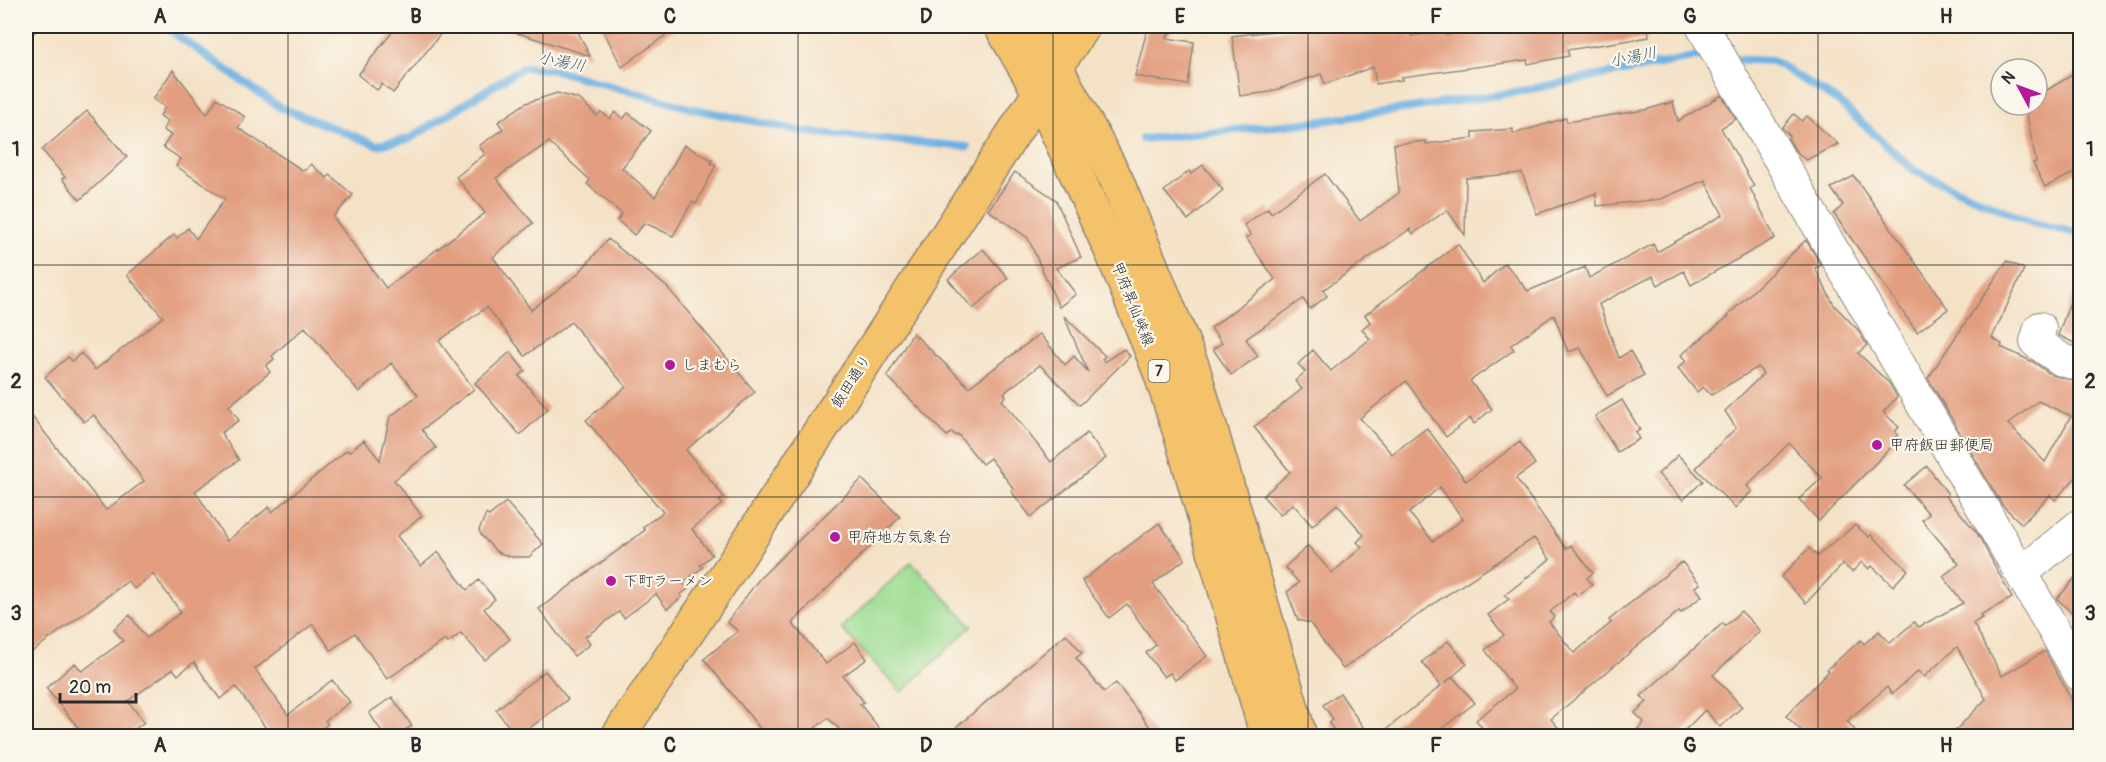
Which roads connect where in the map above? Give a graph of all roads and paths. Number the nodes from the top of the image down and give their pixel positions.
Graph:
1 (1000, 26) edge
2 (1034, 26) edge
3 (1083, 26) edge
4 (1707, 34) edge
5 (1048, 79) junction
6 (2040, 328) dead end
7 (2080, 365) edge
8 (2080, 525) edge
9 (2022, 573) junction
10 (2080, 675) edge
11 (618, 736) edge
12 (1267, 736) edge
13 (1300, 736) edge

1 - 5 main road, 甲府昇仙峡線 / 7
2 - 5 main road, 甲府昇仙峡線 / 7
3 - 5 main road, 飯田通り
4 - 9 street
5 - 11 main road, 飯田通り
5 - 12 main road, 甲府昇仙峡線 / 7
5 - 13 main road, 甲府昇仙峡線 / 7
6 - 7 street
8 - 9 street
9 - 10 street

